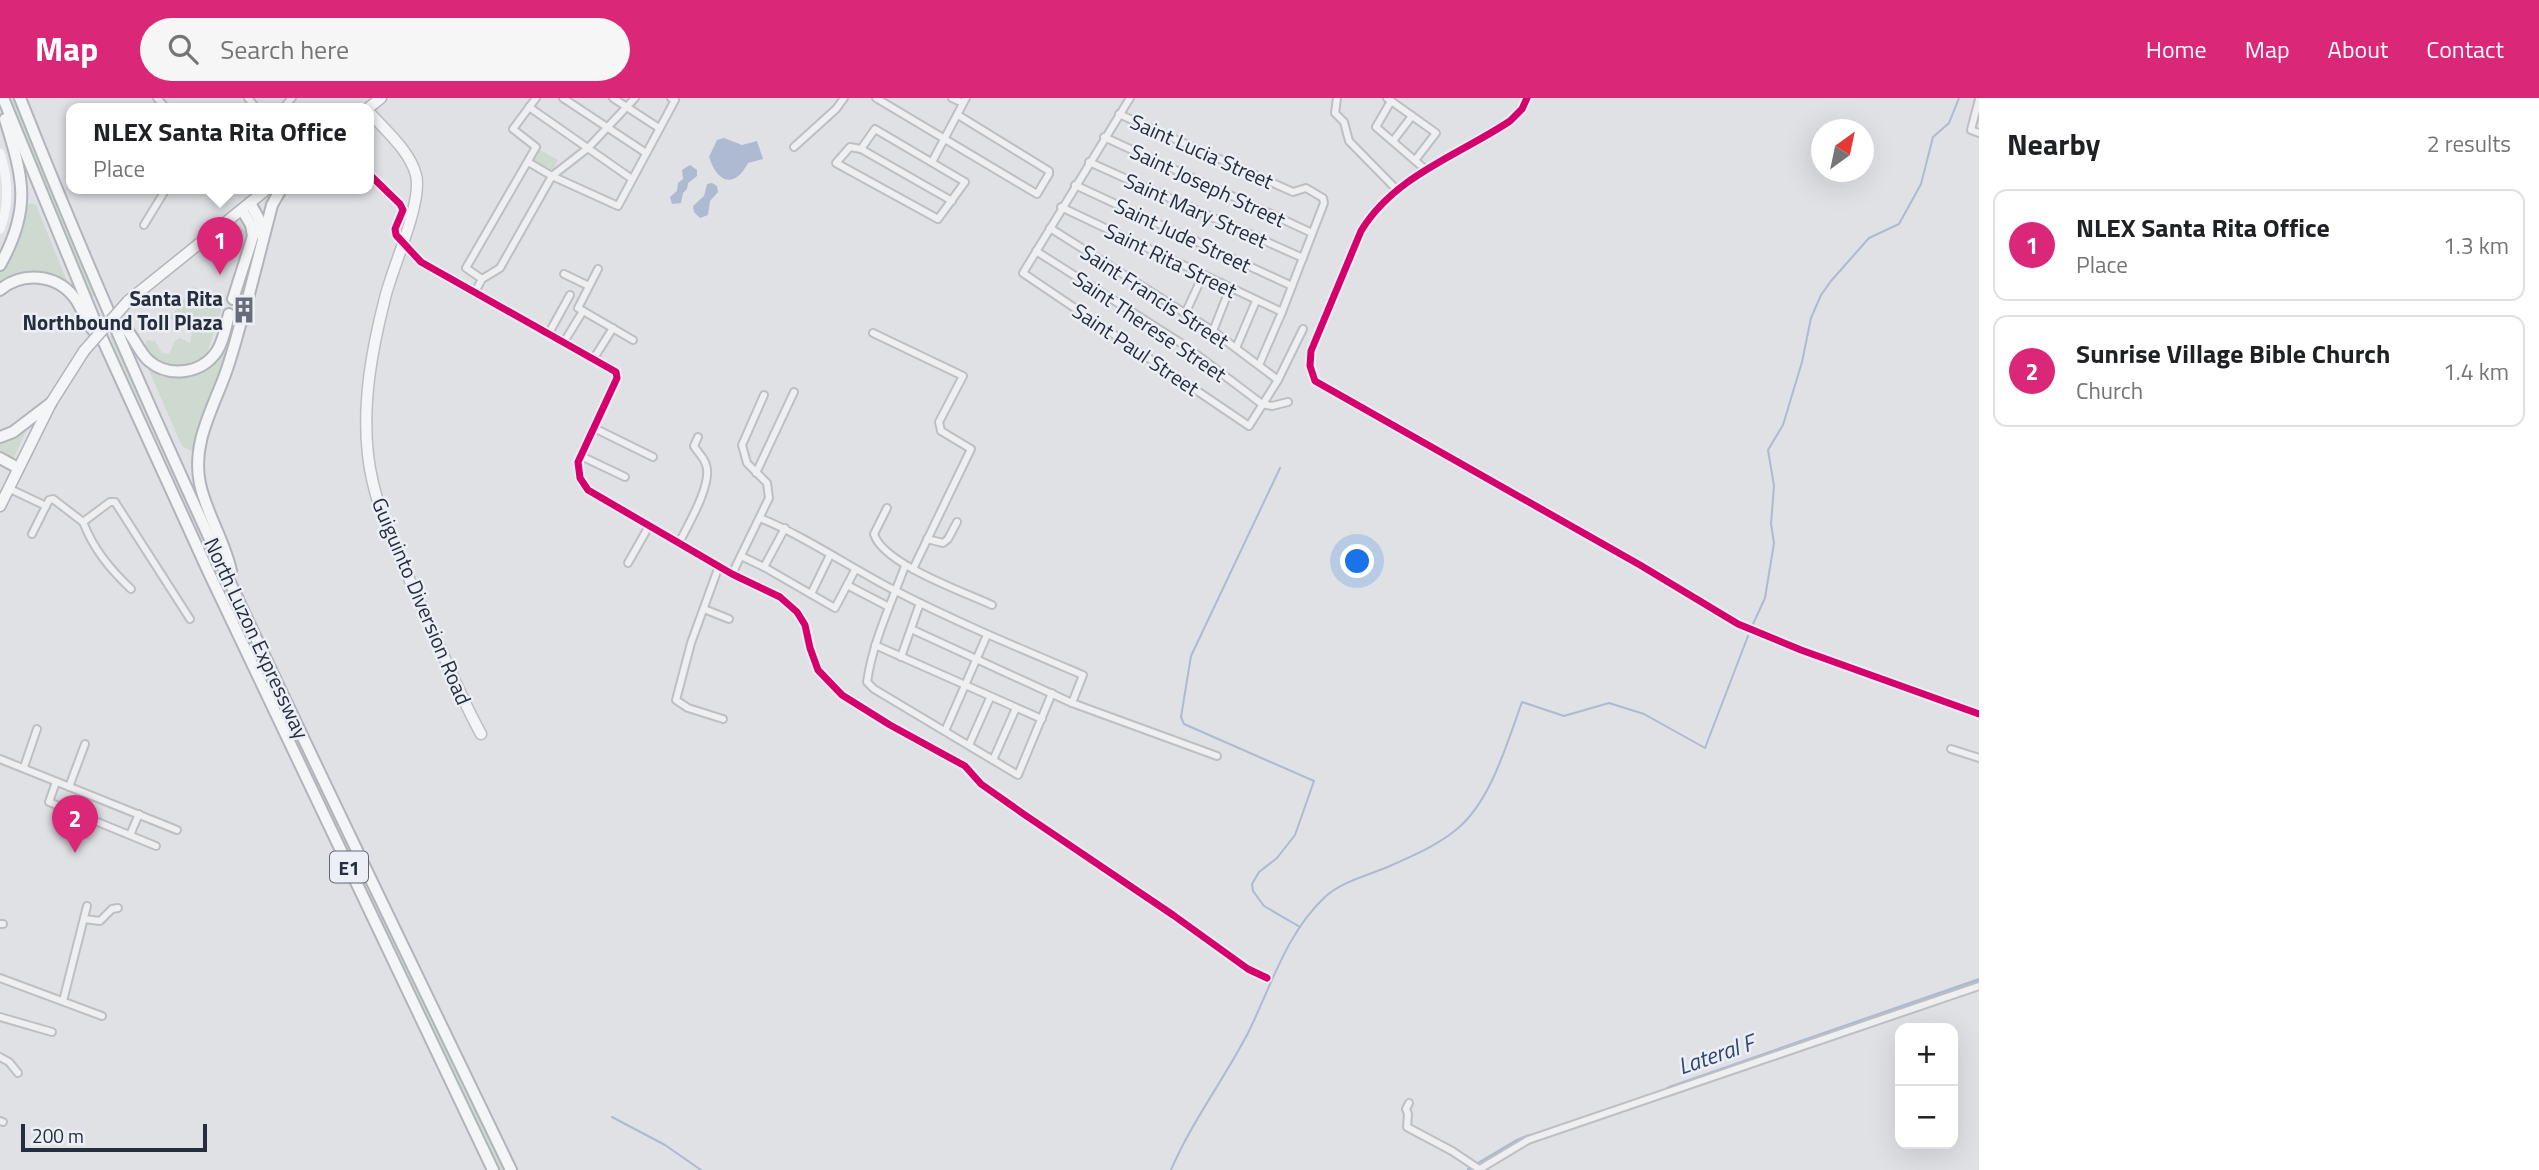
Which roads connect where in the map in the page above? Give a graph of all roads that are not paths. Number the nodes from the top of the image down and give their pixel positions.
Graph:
1 (20, 98) edge
2 (536, 98) edge
3 (563, 98) edge
4 (614, 98) edge
5 (635, 98) edge
6 (671, 98) edge
7 (844, 98) edge
8 (876, 98) edge
9 (952, 98) edge
10 (1130, 98) edge
11 (1337, 98) edge
12 (1527, 98) edge
13 (1389, 99) edge
14 (4, 100) edge
15 (1979, 100) edge
16 (965, 101) edge
17 (528, 107) junction
18 (627, 107) junction
19 (1119, 114) junction
20 (958, 116) junction
21 (1412, 116) junction
22 (374, 117) edge
23 (608, 128) junction
24 (659, 128) junction
25 (1979, 133) edge
26 (1104, 137) junction
27 (944, 140) junction
28 (1394, 141) junction
29 (794, 146) dead end
30 (588, 148) junction
31 (861, 149) junction
32 (0, 153) edge
33 (646, 153) junction
34 (1416, 159) junction
35 (528, 162) junction
36 (932, 162) junction
37 (1089, 162) junction
38 (1426, 170) junction
39 (552, 176) junction
40 (374, 179) edge
41 (632, 179) junction
42 (1075, 185) junction
43 (1397, 190) junction
44 (161, 194) edge
45 (261, 194) edge
46 (278, 194) edge
47 (952, 201) junction
48 (246, 206) junction
49 (1061, 207) junction
50 (144, 225) dead end
51 (1050, 228) junction
52 (0, 229) edge
53 (1312, 233) junction
54 (263, 239) junction
55 (402, 243) junction
56 (1036, 251) junction
57 (1303, 258) junction
58 (0, 265) edge
59 (598, 269) dead end
60 (564, 274) dead end
61 (1203, 275) junction
62 (482, 279) junction
63 (589, 286) junction
64 (1292, 286) junction
65 (1230, 288) junction
66 (0, 290) edge
67 (475, 292) junction
68 (570, 295) dead end
69 (233, 299) dead end
70 (1256, 301) junction
71 (247, 302) dead end
72 (583, 311) junction
73 (1282, 312) junction
74 (229, 314) dead end
75 (1185, 314) junction
76 (242, 318) dead end
77 (112, 320) junction
78 (613, 328) junction
79 (1303, 329) dead end
80 (1213, 331) junction
81 (549, 333) junction
82 (873, 333) dead end
83 (101, 336) junction
84 (633, 340) dead end
85 (564, 342) junction
86 (1236, 348) junction
87 (594, 358) junction
88 (1259, 365) junction
89 (1278, 380) junction
90 (794, 392) dead end
91 (764, 396) dead end
92 (1288, 402) dead end
93 (51, 403) junction
94 (1262, 404) junction
95 (594, 428) junction
96 (0, 437) edge
97 (698, 437) dead end
98 (581, 456) junction
99 (653, 457) dead end
100 (0, 458) edge
101 (0, 465) edge
102 (16, 471) junction
103 (756, 473) junction
104 (625, 477) dead end
105 (3, 496) edge
106 (46, 506) junction
107 (887, 508) dead end
108 (760, 518) junction
109 (83, 522) junction
110 (957, 522) dead end
111 (649, 526) junction
112 (785, 528) junction
113 (32, 534) dead end
114 (927, 539) junction
115 (679, 543) junction
116 (830, 555) junction
117 (741, 556) junction
118 (628, 563) dead end
119 (719, 566) junction
120 (905, 566) junction
121 (764, 567) junction
122 (913, 569) junction
123 (855, 570) junction
124 (732, 574) junction
125 (231, 585) junction
126 (847, 585) junction
127 (131, 589) dead end
128 (895, 591) junction
129 (811, 594) junction
130 (920, 603) junction
131 (992, 605) dead end
132 (889, 607) junction
133 (704, 609) junction
134 (190, 619) dead end
135 (729, 619) dead end
136 (911, 629) junction
137 (988, 635) junction
138 (875, 645) junction
139 (901, 657) junction
140 (977, 659) junction
141 (965, 686) junction
142 (1052, 693) junction
143 (990, 698) junction
144 (1072, 703) junction
145 (1016, 708) junction
146 (1979, 714) edge
147 (723, 719) dead end
148 (1042, 719) junction
149 (37, 729) dead end
150 (945, 731) junction
151 (481, 734) dead end
152 (85, 744) dead end
153 (969, 745) junction
154 (1951, 749) dead end
155 (1217, 756) dead end
156 (1979, 758) edge
157 (0, 759) edge
158 (993, 760) junction
159 (24, 767) junction
160 (56, 782) junction
161 (69, 787) junction
162 (139, 814) junction
163 (177, 830) dead end
164 (130, 835) junction
165 (156, 846) dead end
166 (87, 906) dead end
167 (118, 908) dead end
168 (84, 919) junction
169 (0, 978) edge
170 (1266, 978) dead end
171 (1979, 986) edge
172 (63, 1001) junction
173 (102, 1016) dead end
174 (0, 1017) edge
175 (52, 1032) dead end
176 (0, 1057) edge
177 (18, 1073) dead end
178 (1409, 1102) dead end
179 (1477, 1168) edge
180 (494, 1170) edge
181 (511, 1170) edge

1 - 77 highway, North Luzon Expressway / E1
2 - 17 street
3 - 23 street
4 - 18 street
5 - 18 street
6 - 24 street
7 - 29 street
8 - 27 street
9 - 16 street
10 - 19 street
11 - 43 street
12 - 38 street
13 - 21 street
13 - 28 street
14 - 58 highway
14 - 83 highway, North Luzon Expressway / E1
15 - 25 street
16 - 20 street
17 - 30 street
17 - 35 street
18 - 23 street
18 - 24 street
19 - 26 street
19 - 53 street, Saint Lucia Street
20 - 27 street
20 - 27 street
21 - 28 street
21 - 34 street
22 - 55 main road, Guiguinto Diversion Road
23 - 30 street
23 - 33 street
24 - 33 street
26 - 37 street
26 - 53 street, Saint Joseph Street
27 - 36 street
28 - 34 street
30 - 39 street
30 - 41 street
31 - 36 street
31 - 47 street
31 - 47 street
32 - 52 main road
33 - 41 street
34 - 38 street
35 - 39 street
35 - 62 street
36 - 47 street
37 - 42 street
37 - 57 street, Saint Mary Street
38 - 43 street
39 - 41 street
39 - 62 street
40 - 55 street
42 - 49 street
42 - 64 street, Saint Jude Street
43 - 146 street
44 - 50 street
45 - 48 main road
46 - 54 highway
48 - 54 highway
48 - 69 highway
48 - 93 main road, bridge
49 - 51 street
49 - 61 street, Saint Rita Street
51 - 56 street
51 - 75 street, Saint Francis Street
53 - 57 street
54 - 71 highway
55 - 67 street
55 - 151 main road, Guiguinto Diversion Road
56 - 94 street, Saint Therese Street
56 - 94 street, Saint Paul Street
57 - 64 street
59 - 63 street
60 - 63 street
61 - 65 street, Saint Rita Street
61 - 75 street
62 - 67 street
63 - 72 street
64 - 73 street
65 - 70 street, Saint Rita Street
65 - 80 street
66 - 83 highway
67 - 81 street
68 - 81 street
70 - 73 street, Saint Rita Street
70 - 86 street
72 - 78 street
72 - 85 street
73 - 88 street
74 - 77 highway
75 - 80 street, Saint Francis Street
76 - 125 highway
77 - 125 highway, North Luzon Expressway / E1
78 - 84 street
78 - 87 street
79 - 89 street
80 - 86 street, Saint Francis Street
81 - 85 street
82 - 114 street
83 - 180 highway, North Luzon Expressway / E1
85 - 87 street
86 - 88 street, Saint Francis Street
87 - 95 street
88 - 89 street, Saint Francis Street
89 - 94 street
90 - 103 street
91 - 103 street
92 - 94 street
93 - 96 highway
93 - 102 main road
95 - 98 street
95 - 99 street
97 - 115 street
98 - 104 street
98 - 111 street
100 - 102 highway
101 - 102 highway
102 - 105 main road
103 - 108 street
105 - 106 street
106 - 109 street
106 - 113 street
107 - 120 street
108 - 112 street
108 - 117 street
109 - 127 street
109 - 134 street
110 - 114 street
111 - 115 street
111 - 118 street
112 - 116 street
112 - 121 street
114 - 122 street
115 - 119 street
116 - 123 street
116 - 129 street
117 - 121 street
117 - 124 street
119 - 124 street
119 - 133 street
120 - 122 street
120 - 128 street
121 - 129 street
122 - 131 street
123 - 126 street
123 - 128 street
124 - 170 street
125 - 181 highway, North Luzon Expressway / E1
126 - 129 street
126 - 132 street
128 - 130 street
128 - 132 street
130 - 136 street
130 - 137 street
132 - 138 street
133 - 135 street
133 - 147 street
136 - 139 street
136 - 140 street
137 - 140 street
137 - 144 street
138 - 139 street
138 - 150 street
139 - 141 street
140 - 141 street
140 - 142 street
141 - 143 street
141 - 150 street
142 - 144 street
142 - 148 street
143 - 145 street
143 - 153 street
144 - 155 street
145 - 148 street
145 - 158 street
148 - 158 street
149 - 159 street
150 - 153 street
152 - 161 street
153 - 158 street
154 - 156 street
157 - 159 street
159 - 160 street
160 - 161 street
160 - 164 street
161 - 162 street
162 - 163 street
162 - 164 street
164 - 165 street
166 - 168 street
167 - 168 street
168 - 172 street
169 - 172 street
171 - 179 street
172 - 173 street
174 - 175 street
176 - 177 street
178 - 179 street

